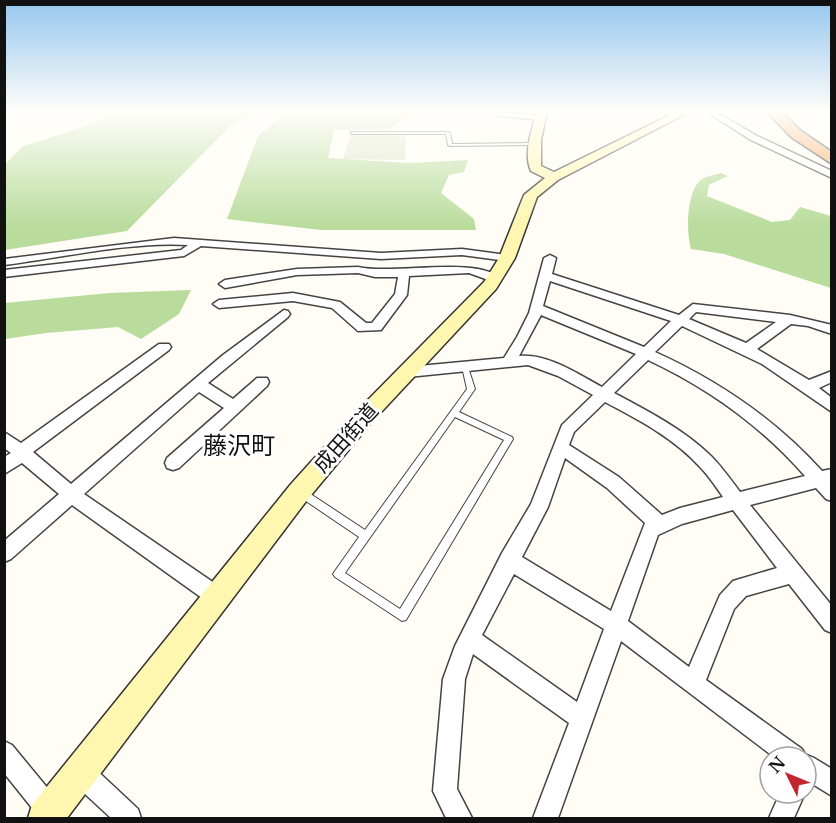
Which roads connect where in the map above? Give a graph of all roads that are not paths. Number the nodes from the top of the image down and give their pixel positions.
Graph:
1 (536, 150) edge
2 (607, 150) edge
3 (780, 150) edge
4 (831, 175) edge
5 (554, 177) junction
6 (199, 243) junction
7 (507, 258) junction
8 (550, 258) dead end
9 (4, 262) edge
10 (405, 273) junction
11 (4, 274) edge
12 (546, 276) junction
13 (494, 278) junction
14 (225, 284) dead end
15 (219, 304) dead end
16 (538, 309) junction
17 (284, 314) dead end
18 (681, 319) junction
19 (790, 320) junction
20 (831, 330) edge
21 (164, 347) dead end
22 (746, 350) junction
23 (647, 352) junction
24 (507, 363) junction
25 (465, 367) junction
26 (408, 372) junction
27 (831, 376) edge
28 (262, 382) dead end
29 (198, 384) junction
30 (808, 387) junction
31 (603, 394) junction
32 (831, 406) edge
33 (234, 407) junction
34 (454, 414) junction
35 (4, 438) edge
36 (561, 448) junction
37 (22, 453) junction
38 (172, 463) dead end
39 (4, 467) edge
40 (827, 483) edge
41 (299, 492) junction
42 (72, 495) junction
43 (736, 501) junction
44 (659, 525) junction
45 (366, 536) junction
46 (4, 554) edge
47 (509, 560) junction
48 (793, 573) junction
49 (216, 596) junction
50 (831, 623) edge
51 (616, 625) junction
52 (469, 638) junction
53 (693, 684) junction
54 (582, 718) junction
55 (777, 745) edge
56 (4, 753) edge
57 (81, 773) junction
58 (818, 775) edge
59 (831, 784) edge
60 (787, 805) edge
61 (48, 815) edge
62 (129, 819) edge
63 (459, 819) edge
64 (546, 819) edge
65 (781, 819) edge

1 - 5 street
2 - 5 street, 成田街道
3 - 4 street
5 - 7 street, 成田街道
6 - 7 street
6 - 9 street
6 - 11 street
7 - 13 street, 成田街道
8 - 12 street
10 - 13 street
10 - 14 street
10 - 15 street
12 - 16 street
12 - 18 street
13 - 26 street, 成田街道
16 - 23 street
16 - 24 street
17 - 29 street
18 - 19 street
18 - 22 street
18 - 23 street
19 - 20 street
19 - 22 street
21 - 37 street
22 - 30 street
23 - 31 street
23 - 40 street
24 - 25 street
24 - 31 street
25 - 26 street
25 - 34 lane
26 - 41 street, 成田街道
27 - 30 street
28 - 33 street
29 - 33 street
29 - 42 street
30 - 32 street
31 - 36 street
31 - 43 street
33 - 38 street
34 - 45 lane
34 - 45 lane
35 - 37 street
36 - 44 street
36 - 47 street
37 - 39 street
37 - 42 street
40 - 43 street
41 - 45 lane
41 - 49 street, 成田街道
42 - 46 street
42 - 49 street
43 - 44 street
43 - 48 street
44 - 51 street
47 - 51 street
47 - 52 street
48 - 50 street
48 - 53 street
49 - 57 street, 成田街道
51 - 53 street
51 - 54 street
52 - 54 street
52 - 63 street
53 - 55 street
54 - 64 street
56 - 61 street
57 - 61 street, 成田街道
57 - 62 street
58 - 59 street
60 - 65 street

